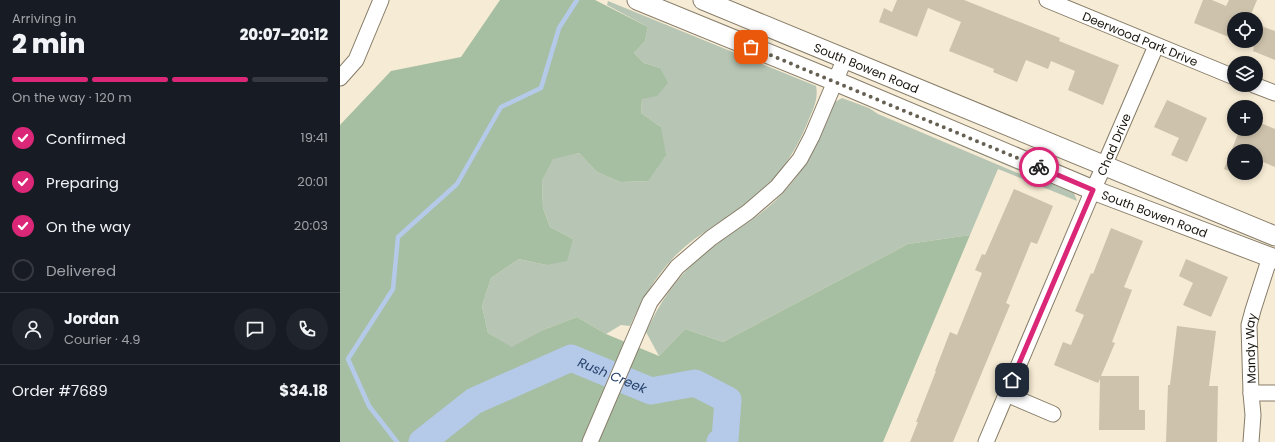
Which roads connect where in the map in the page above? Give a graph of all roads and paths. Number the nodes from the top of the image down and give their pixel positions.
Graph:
1 (381, 0) edge
2 (638, 0) edge
3 (703, 0) edge
4 (1047, 0) edge
5 (1156, 46) junction
6 (845, 58) junction
7 (1227, 74) edge
8 (340, 78) edge
9 (835, 81) junction
10 (1263, 88) edge
11 (1275, 93) edge
12 (1104, 166) junction
13 (1093, 190) junction
14 (1275, 236) edge
15 (1273, 258) edge
16 (1251, 393) junction
17 (1275, 393) edge
18 (1006, 394) junction
19 (1053, 414) dead end
20 (590, 442) edge
21 (986, 442) edge
22 (1251, 442) edge

1 - 8 street
2 - 9 main road, South Bowen Road
3 - 6 main road, South Bowen Road
4 - 5 street, Deerwood Park Drive
5 - 7 street, Deerwood Park Drive
5 - 12 street, Chad Drive
6 - 9 street
6 - 12 main road, South Bowen Road
9 - 13 main road, South Bowen Road
9 - 20 street
10 - 11 street
12 - 13 street, Chad Drive
12 - 14 main road, South Bowen Road
13 - 15 main road, South Bowen Road
13 - 18 street, Chad Drive
15 - 16 street, Mandy Way
16 - 17 street
16 - 22 street, Mandy Way
18 - 19 street
18 - 21 street, Chad Drive

